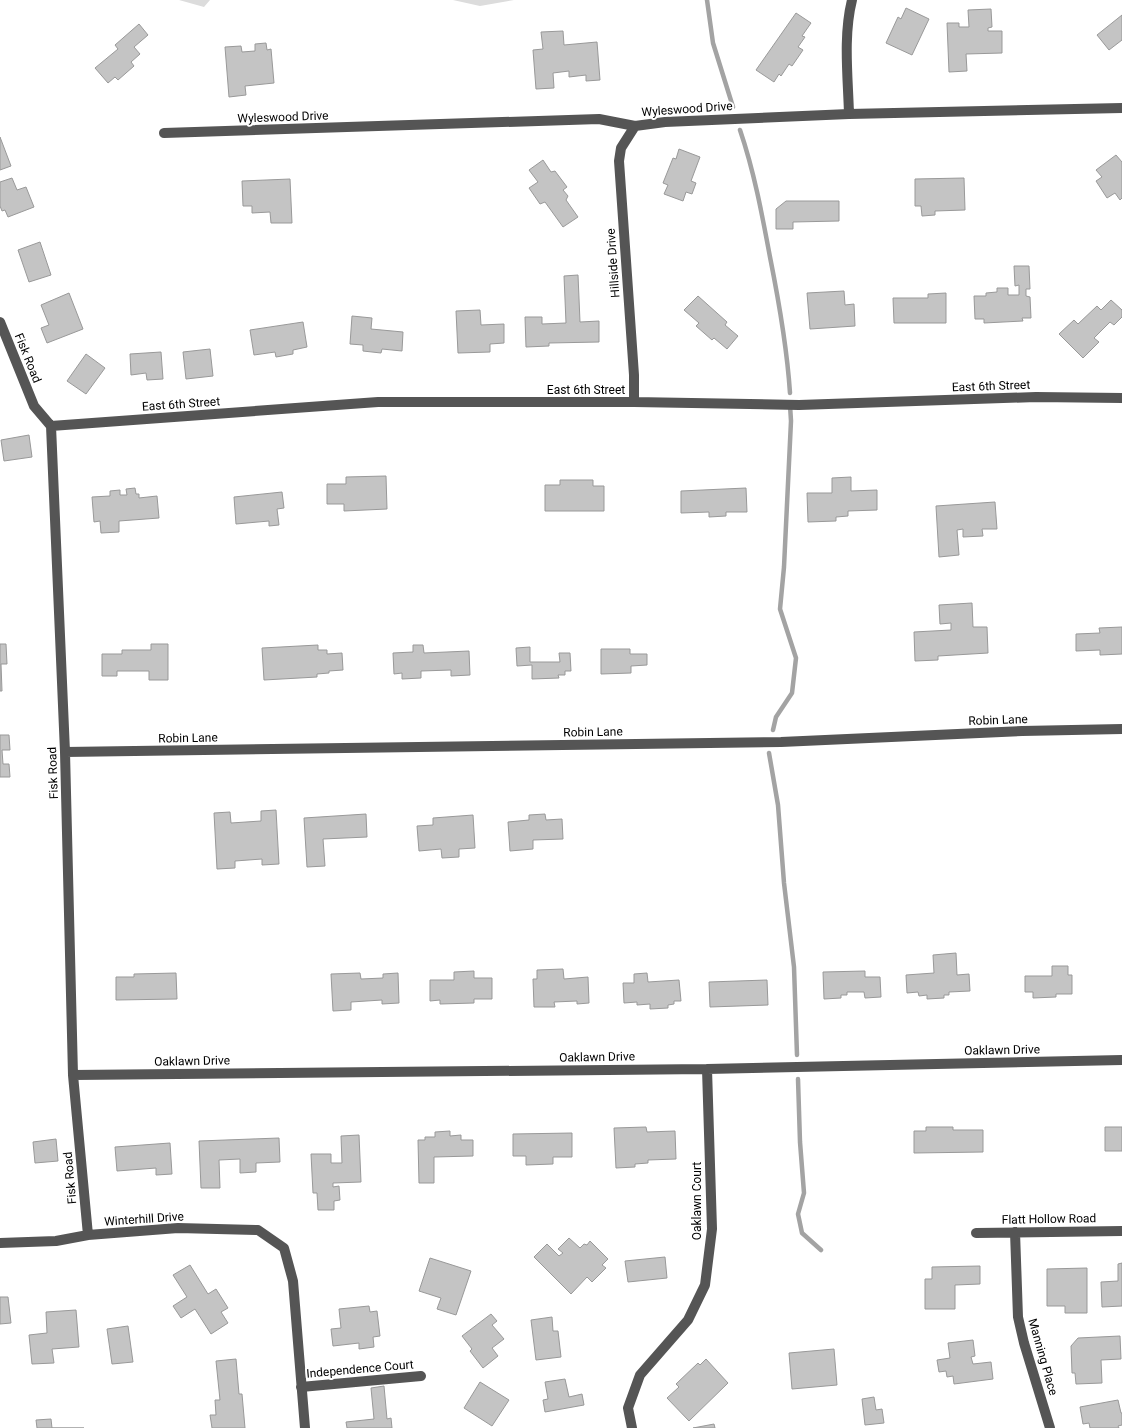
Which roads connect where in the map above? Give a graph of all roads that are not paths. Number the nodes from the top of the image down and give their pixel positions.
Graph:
1 (852, 0) edge
2 (1122, 108) edge
3 (849, 114) junction
4 (635, 126) junction
5 (164, 133) dead end
6 (0, 322) edge
7 (1122, 398) edge
8 (634, 402) junction
9 (51, 426) junction
10 (1122, 729) edge
11 (65, 752) junction
12 (1122, 1060) edge
13 (707, 1069) junction
14 (72, 1074) junction
15 (1122, 1231) edge
16 (1015, 1232) junction
17 (976, 1233) dead end
18 (88, 1235) junction
19 (0, 1243) edge
20 (421, 1376) dead end
21 (301, 1387) junction
22 (305, 1428) edge
23 (632, 1428) edge
24 (1050, 1428) edge

1 - 3 street
2 - 3 street, Wyleswood Drive
3 - 4 street, Wyleswood Drive
4 - 5 street, Wyleswood Drive
4 - 8 street, Hillside Drive
6 - 9 street, Fisk Road
7 - 8 street, East 6th Street
8 - 9 street, East 6th Street
9 - 11 street, Fisk Road
10 - 11 street, Robin Lane
11 - 14 street, Fisk Road
12 - 13 street, Oaklawn Drive
13 - 14 street, Oaklawn Drive
13 - 23 street, Oaklawn Court
14 - 18 street, Fisk Road
15 - 16 street, Flatt Hollow Road
16 - 17 street, Flatt Hollow Road
16 - 24 street, Manning Place
18 - 19 street, Winterhill Drive
18 - 21 street, Winterhill Drive
20 - 21 street, Independence Court
21 - 22 street

